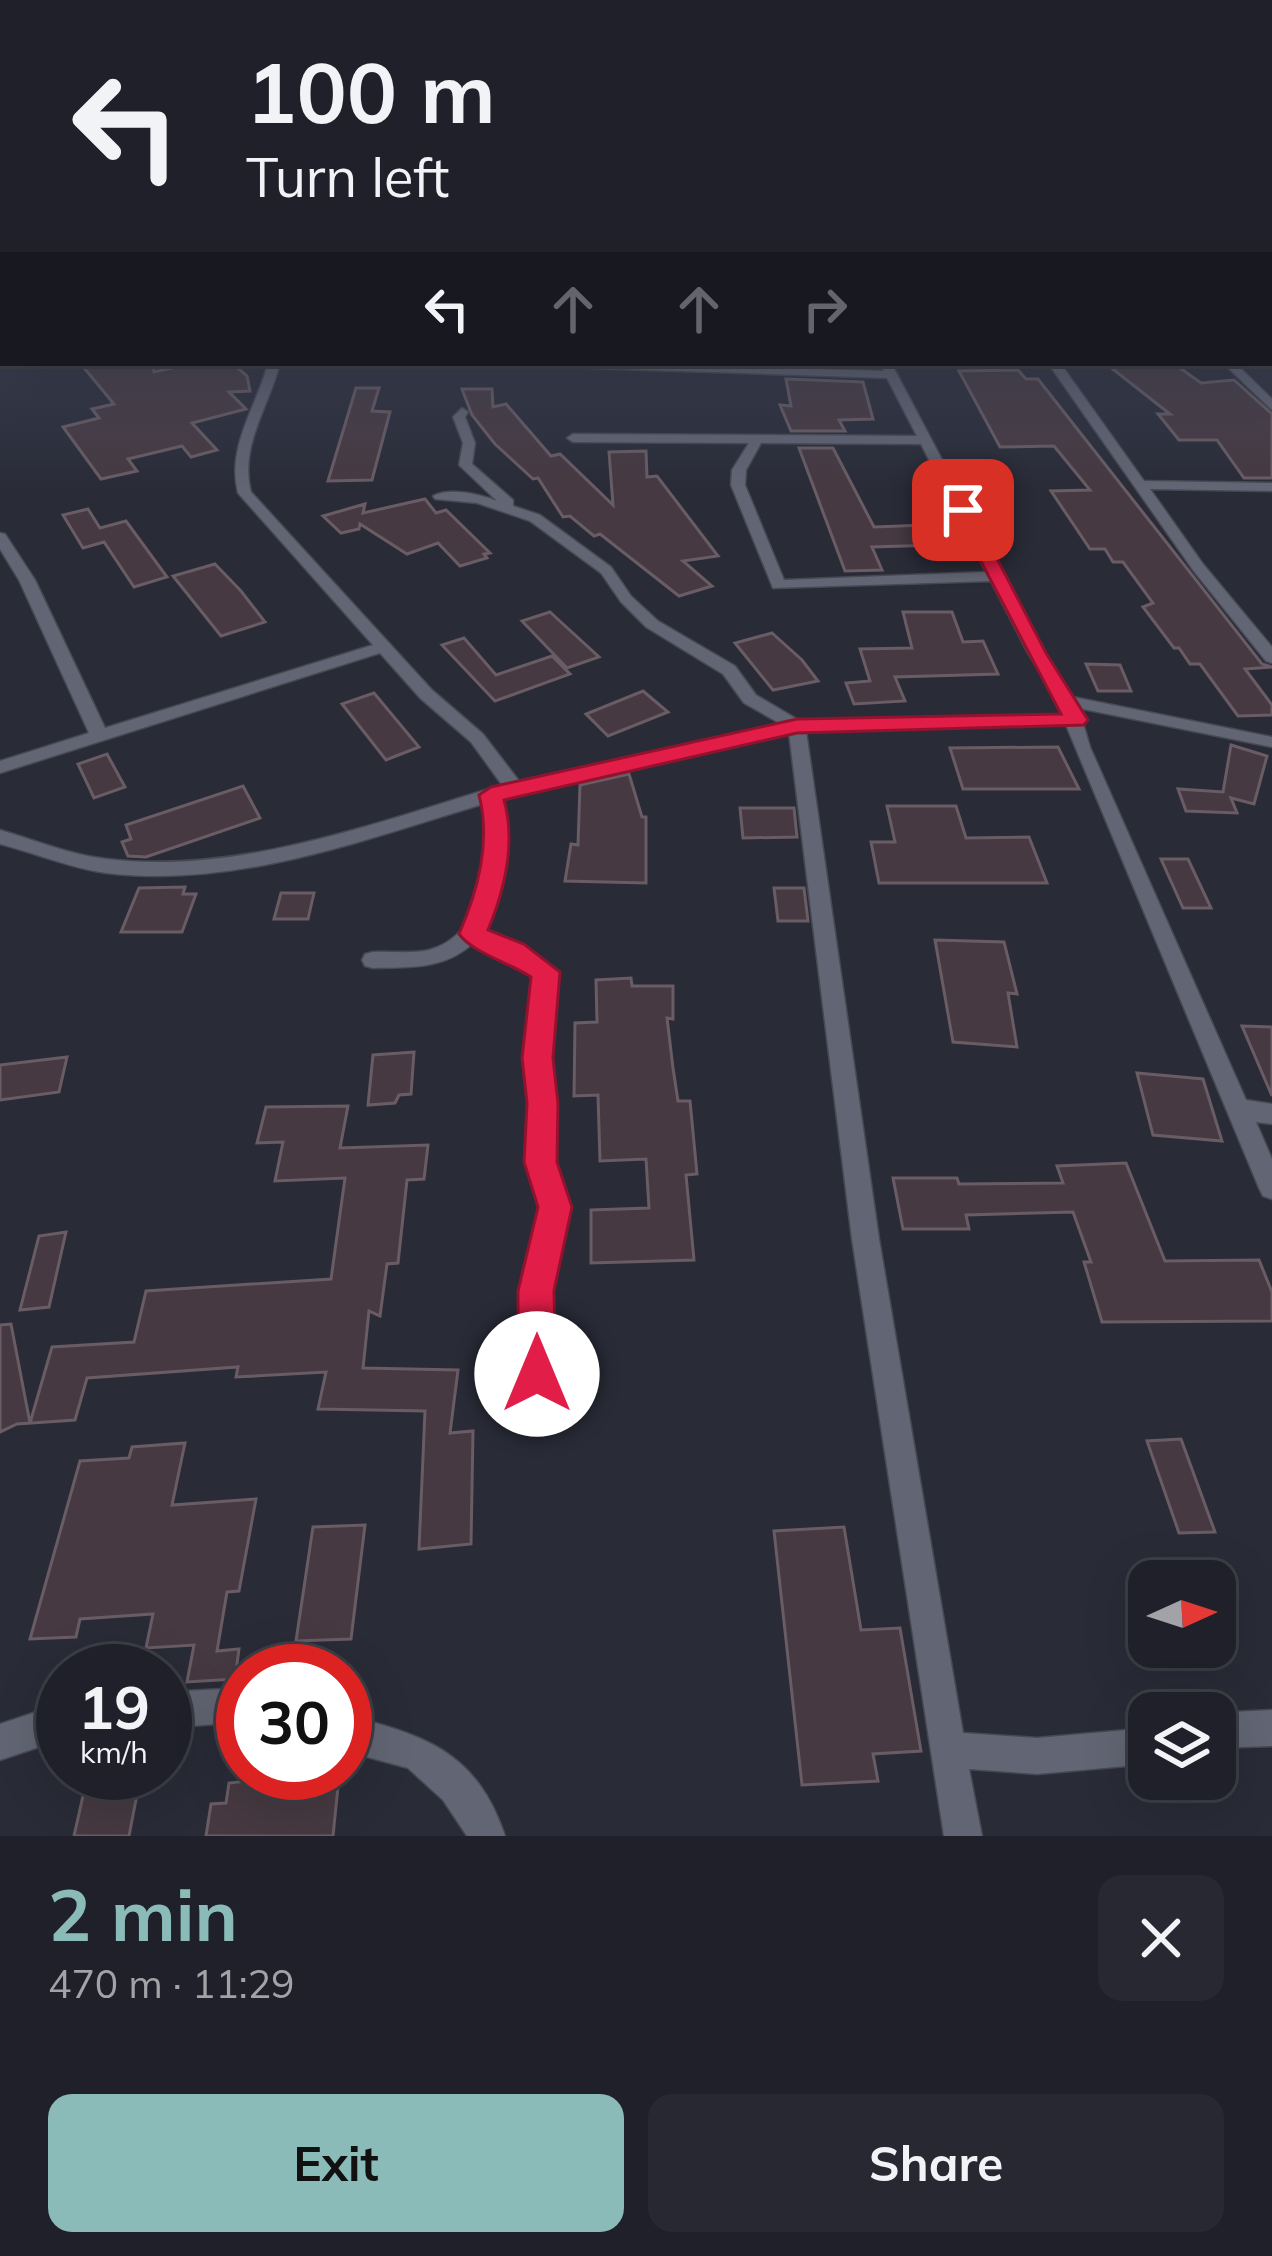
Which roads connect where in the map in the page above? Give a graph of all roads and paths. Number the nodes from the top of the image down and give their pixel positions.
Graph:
1 (273, 366) edge
2 (694, 366) edge
3 (1056, 366) edge
4 (1232, 366) edge
5 (888, 369) edge
6 (1272, 406) edge
7 (462, 412) dead end
8 (573, 437) dead end
9 (928, 440) junction
10 (756, 441) junction
11 (1141, 485) junction
12 (1272, 488) edge
13 (440, 496) dead end
14 (517, 511) junction
15 (0, 537) edge
16 (998, 576) junction
17 (382, 647) junction
18 (1272, 658) edge
19 (1066, 701) junction
20 (1076, 720) junction
21 (797, 726) junction
22 (98, 734) junction
23 (1272, 742) edge
24 (0, 766) edge
25 (514, 788) junction
26 (491, 795) junction
27 (0, 837) edge
28 (472, 934) junction
29 (373, 960) dead end
30 (1238, 1108) junction
31 (1272, 1114) edge
32 (1272, 1188) edge
33 (537, 1374) dead end
34 (1272, 1728) edge
35 (1236, 1729) edge
36 (36, 1730) edge
37 (372, 1740) edge
38 (0, 1742) edge
39 (1128, 1747) edge
40 (948, 1750) junction
41 (486, 1836) edge
42 (963, 1836) edge

1 - 17 street
2 - 5 street
3 - 11 street
4 - 6 street
5 - 9 street
7 - 14 street
8 - 10 street
9 - 10 street
9 - 16 street
10 - 16 street
11 - 12 street
11 - 18 street
13 - 14 street
14 - 21 street
15 - 22 street
16 - 19 street
17 - 22 street
17 - 25 street
19 - 20 street
19 - 23 street
20 - 21 street
20 - 30 street
21 - 25 street
21 - 40 street
22 - 24 street
25 - 26 street
26 - 27 street
26 - 28 street
28 - 29 street
28 - 33 street
30 - 31 street
30 - 32 street
34 - 35 street
36 - 38 street
37 - 41 street
39 - 40 street
40 - 42 street

